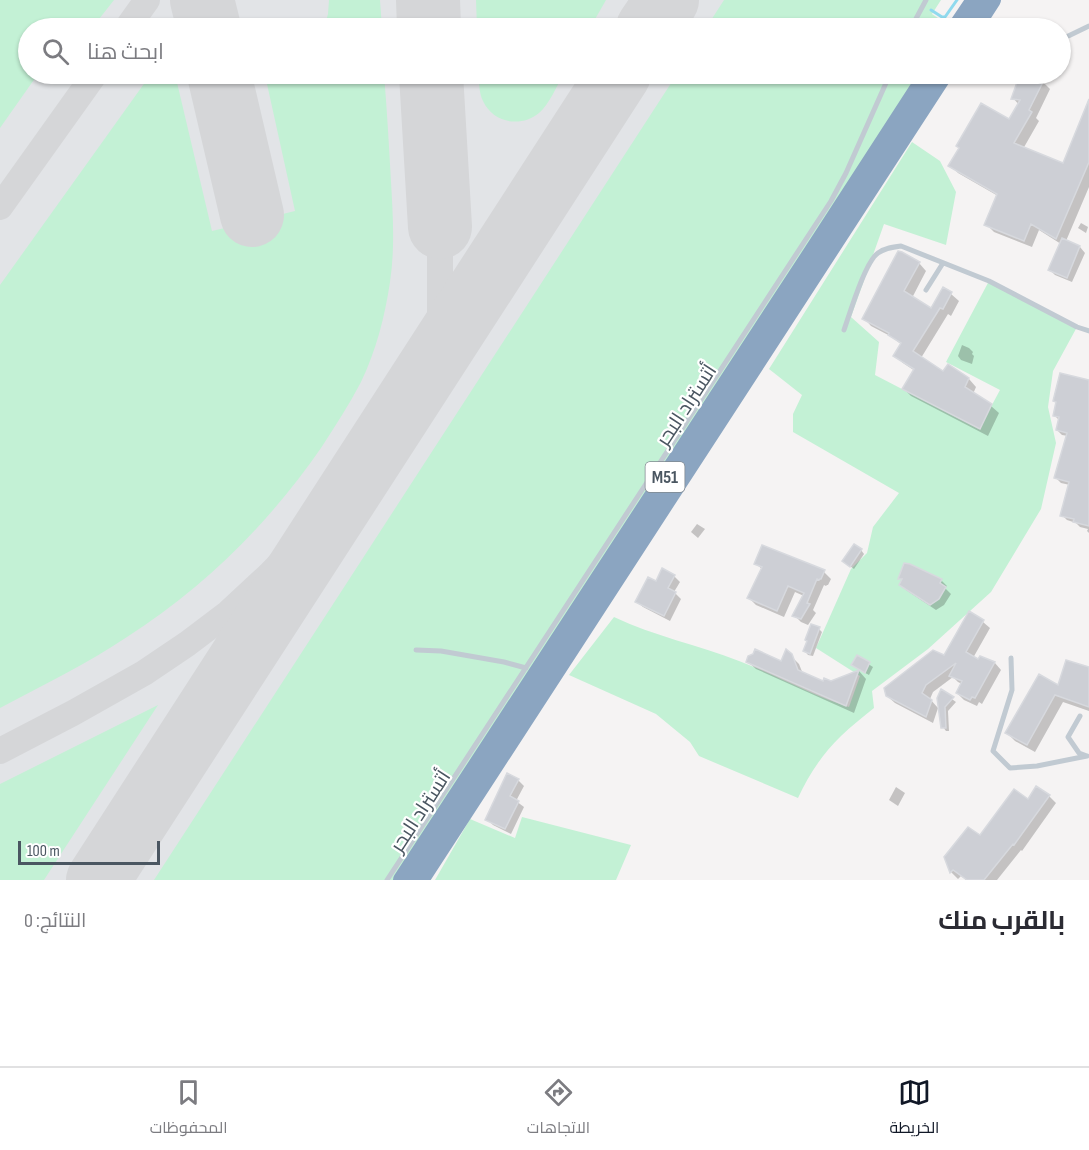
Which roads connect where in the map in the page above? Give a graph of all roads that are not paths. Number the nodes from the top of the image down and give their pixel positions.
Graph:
1 (926, 0) edge
2 (975, 0) edge
3 (992, 0) edge
4 (916, 18) edge
5 (963, 18) edge
6 (980, 18) edge
7 (1089, 26) edge
8 (1071, 35) edge
9 (886, 84) edge
10 (921, 84) edge
11 (937, 84) edge
12 (943, 263) junction
13 (926, 290) dead end
14 (844, 330) dead end
15 (1089, 331) edge
16 (416, 650) dead end
17 (1011, 658) dead end
18 (526, 668) junction
19 (1080, 716) dead end
20 (1088, 755) edge
21 (387, 880) edge
22 (402, 880) edge
23 (420, 880) edge

1 - 4 lane
2 - 5 highway
3 - 6 highway
7 - 8 lane
9 - 18 lane
10 - 22 highway, أتستراد البحر / M51
11 - 23 highway, أتستراد البحر / M51
12 - 13 lane
12 - 14 lane
12 - 15 lane
16 - 18 lane
17 - 20 lane
18 - 21 lane
19 - 20 lane

